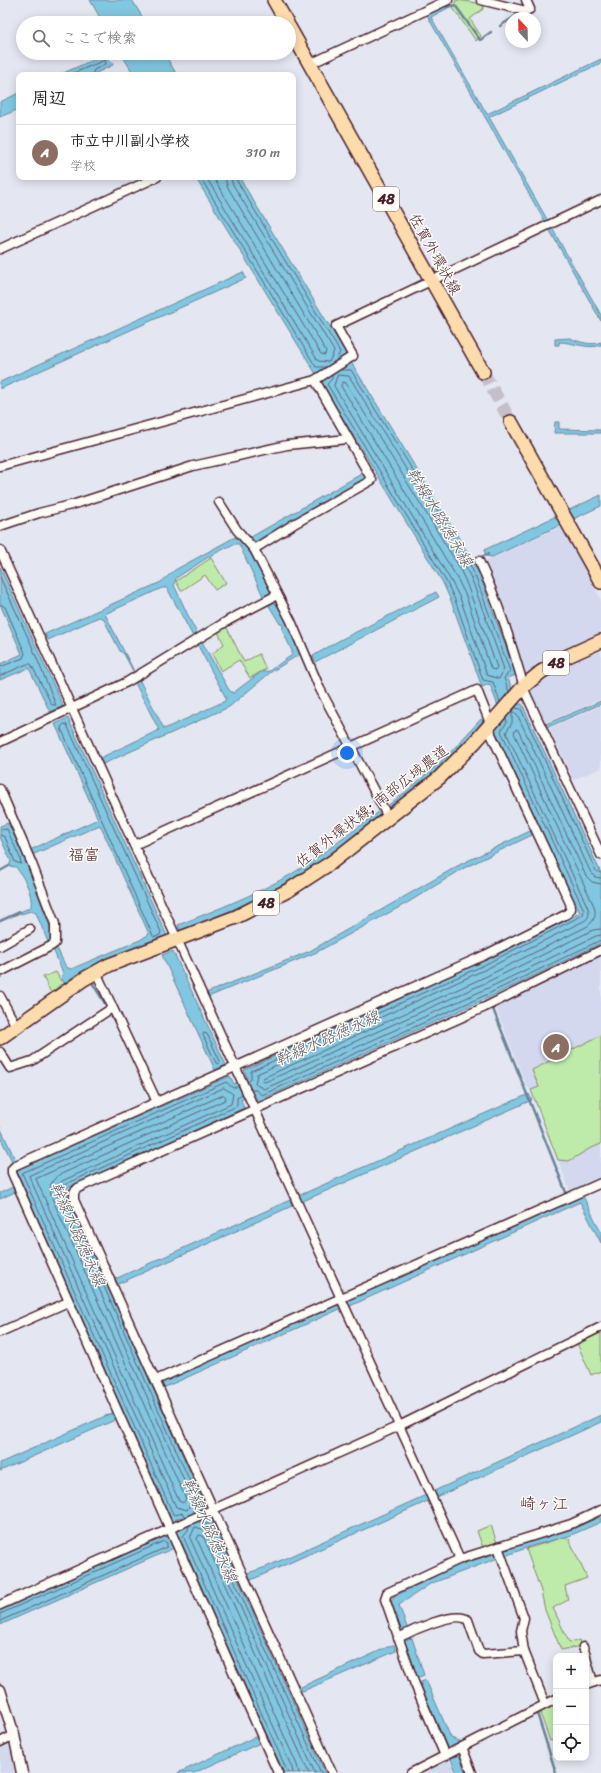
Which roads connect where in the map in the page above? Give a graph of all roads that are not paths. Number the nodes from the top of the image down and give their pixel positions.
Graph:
1 (274, 0) edge
2 (446, 0) edge
3 (481, 0) edge
4 (526, 0) edge
5 (283, 16) edge
6 (296, 39) edge
7 (310, 64) junction
8 (150, 180) edge
9 (601, 200) edge
10 (0, 249) edge
11 (432, 280) junction
12 (483, 372) tunnel mouth
13 (315, 380) junction
14 (511, 422) tunnel mouth
15 (348, 439) junction
16 (0, 466) edge
17 (219, 502) dead end
18 (0, 526) edge
19 (254, 549) junction
20 (0, 550) edge
21 (479, 561) dead end
22 (601, 582) edge
23 (272, 597) junction
24 (601, 641) edge
25 (520, 690) junction
26 (71, 710) junction
27 (494, 719) junction
28 (0, 742) edge
29 (350, 747) junction
30 (0, 789) edge
31 (388, 817) junction
32 (134, 845) junction
33 (601, 855) edge
34 (30, 929) dead end
35 (176, 940) junction
36 (0, 946) edge
37 (601, 950) edge
38 (0, 972) edge
39 (96, 972) junction
40 (0, 996) edge
41 (112, 1008) junction
42 (17, 1028) junction
43 (0, 1038) edge
44 (0, 1052) edge
45 (235, 1068) junction
46 (157, 1102) junction
47 (254, 1110) junction
48 (601, 1183) edge
49 (341, 1298) junction
50 (68, 1302) junction
51 (601, 1327) edge
52 (0, 1332) edge
53 (156, 1380) junction
54 (399, 1426) junction
55 (214, 1509) junction
56 (601, 1510) edge
57 (170, 1528) junction
58 (498, 1547) junction
59 (460, 1559) junction
60 (0, 1605) edge
61 (398, 1638) junction
62 (583, 1647) dead end
63 (524, 1651) junction
64 (585, 1653) edge
65 (589, 1668) edge
66 (593, 1682) edge
67 (0, 1690) edge
68 (553, 1700) edge
69 (545, 1704) junction
70 (14, 1735) junction
71 (0, 1742) edge
72 (462, 1748) junction
73 (445, 1756) junction
74 (22, 1773) edge
75 (278, 1773) edge
76 (332, 1773) edge
77 (411, 1773) edge
78 (472, 1773) edge

1 - 5 main road
2 - 7 street
3 - 4 street
6 - 7 main road, 佐賀外環状線 / 48
7 - 11 main road, 佐賀外環状線 / 48
8 - 10 street
9 - 11 street
11 - 12 main road, 佐賀外環状線 / 48
11 - 13 street
13 - 15 street
13 - 16 street
14 - 22 main road
15 - 18 street
15 - 19 street
17 - 19 street
19 - 23 street
20 - 26 street
21 - 25 street
23 - 26 street
23 - 29 street
24 - 25 main road, 48
25 - 27 main road, 48
25 - 33 street
26 - 28 street
26 - 32 street
27 - 29 street
27 - 31 main road, 佐賀外環状線; 南部広域農道 / 48
27 - 45 street
29 - 31 street
29 - 32 street
30 - 38 street
31 - 35 main road, 佐賀外環状線; 南部広域農道 / 48
32 - 35 street
34 - 36 street
35 - 39 main road, 佐賀外環状線; 南部広域農道 / 48
35 - 45 street
37 - 47 street
39 - 41 street
39 - 42 main road, 佐賀外環状線; 南部広域農道 / 48
40 - 42 street
41 - 44 street
41 - 46 street
42 - 43 main road, 佐賀外環状線; 南部広域農道 / 48
45 - 46 street
45 - 47 street
46 - 50 street
47 - 49 street
47 - 53 street
48 - 49 street
49 - 53 street
49 - 54 street
50 - 52 street
50 - 57 street
51 - 54 street
53 - 55 street
54 - 55 street
54 - 59 street
55 - 57 street
55 - 76 street
56 - 58 street
57 - 60 street
57 - 75 street
58 - 59 street
58 - 63 street
59 - 61 street
61 - 63 street
61 - 73 street
62 - 64 street
63 - 69 street
65 - 66 street
67 - 70 street
68 - 69 street
69 - 72 street
70 - 71 street
70 - 74 street
72 - 73 street
72 - 78 street
73 - 77 street

